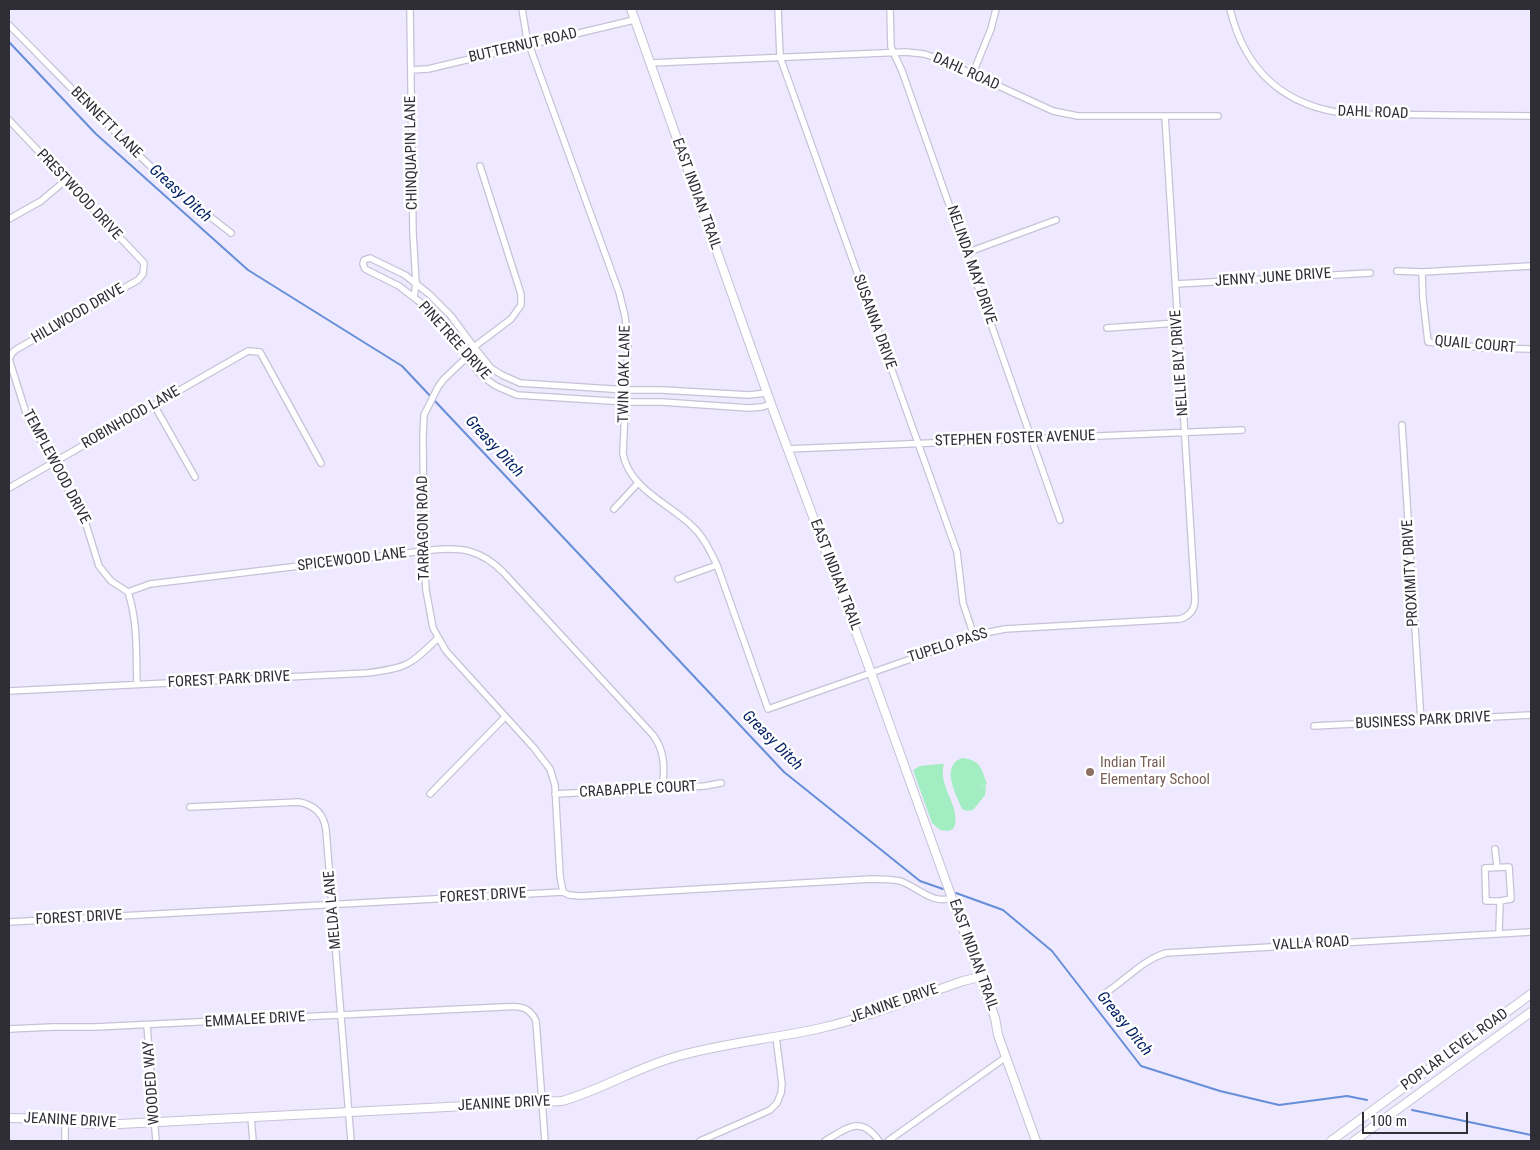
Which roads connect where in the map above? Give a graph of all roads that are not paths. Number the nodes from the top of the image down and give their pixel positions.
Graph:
1 (410, 9) edge
2 (522, 9) edge
3 (631, 9) edge
4 (778, 9) edge
5 (890, 9) edge
6 (996, 9) edge
7 (1230, 9) edge
8 (634, 20) junction
9 (9, 26) edge
10 (530, 44) junction
11 (894, 53) junction
12 (780, 57) junction
13 (650, 63) junction
14 (411, 70) junction
15 (972, 74) junction
16 (1165, 116) junction
17 (1218, 116) dead end
18 (1531, 116) edge
19 (9, 120) edge
20 (480, 166) dead end
21 (66, 180) junction
22 (9, 219) edge
23 (1056, 220) dead end
24 (231, 234) dead end
25 (966, 253) junction
26 (1531, 266) edge
27 (144, 271) joint
28 (1398, 271) dead end
29 (1422, 272) junction
30 (1370, 273) dead end
31 (416, 283) junction
32 (1176, 284) junction
33 (414, 297) junction
34 (1178, 323) junction
35 (1107, 328) dead end
36 (474, 347) junction
37 (1531, 349) edge
38 (11, 356) joint
39 (466, 358) junction
40 (627, 390) junction
41 (767, 393) junction
42 (627, 402) junction
43 (771, 404) junction
44 (154, 405) junction
45 (1402, 425) dead end
46 (1242, 430) dead end
47 (1185, 432) junction
48 (1032, 438) junction
49 (917, 443) junction
50 (787, 449) junction
51 (53, 463) junction
52 (321, 463) dead end
53 (195, 477) dead end
54 (638, 483) junction
55 (9, 488) edge
56 (614, 509) dead end
57 (1060, 520) dead end
58 (424, 552) junction
59 (717, 565) junction
60 (678, 579) dead end
61 (128, 592) junction
62 (1193, 610) joint
63 (974, 636) junction
64 (438, 638) junction
65 (871, 672) junction
66 (137, 684) junction
67 (9, 691) edge
68 (768, 709) joint
69 (1531, 715) edge
70 (505, 717) junction
71 (1421, 721) junction
72 (1314, 726) dead end
73 (721, 783) dead end
74 (662, 788) junction
75 (430, 794) dead end
76 (555, 794) junction
77 (190, 807) dead end
78 (1495, 849) dead end
79 (1497, 867) junction
80 (563, 892) junction
81 (952, 898) junction
82 (1500, 901) junction
83 (332, 904) junction
84 (9, 922) edge
85 (1531, 932) edge
86 (1499, 933) junction
87 (980, 977) junction
88 (1104, 994) dead end
89 (1531, 994) edge
90 (1531, 1012) edge
91 (341, 1015) junction
92 (148, 1025) junction
93 (9, 1029) edge
94 (776, 1037) junction
95 (1006, 1057) junction
96 (542, 1102) junction
97 (349, 1112) junction
98 (251, 1117) junction
99 (9, 1118) edge
100 (65, 1121) junction
101 (156, 1121) junction
102 (65, 1141) edge
103 (156, 1141) edge
104 (253, 1141) edge
105 (351, 1141) edge
106 (546, 1141) edge
107 (700, 1141) edge
108 (825, 1141) edge
109 (879, 1141) edge
110 (888, 1141) edge
111 (1036, 1141) edge
112 (1331, 1141) edge
113 (1354, 1141) edge

1 - 14 street, CHINQUAPIN LANE
2 - 10 street, TWIN OAK LANE
3 - 8 main road, EAST INDIAN TRAIL
4 - 12 street, SUSANNA DRIVE
5 - 11 street, NELINDA MAY DRIVE
6 - 15 street
7 - 18 street, DAHL ROAD
8 - 10 street, BUTTERNUT ROAD
8 - 13 main road, EAST INDIAN TRAIL
9 - 24 street, BENNETT LANE
10 - 14 street, BUTTERNUT ROAD
10 - 40 street, TWIN OAK LANE
11 - 12 street, DAHL ROAD
11 - 15 street, DAHL ROAD
11 - 25 street, NELINDA MAY DRIVE
12 - 13 street, DAHL ROAD
12 - 49 street, SUSANNA DRIVE
13 - 41 main road, EAST INDIAN TRAIL
14 - 31 street, CHINQUAPIN LANE
15 - 16 street, DAHL ROAD
16 - 17 street, DAHL ROAD
16 - 32 street, NELLIE BLY DRIVE
19 - 21 street, PRESTWOOD DRIVE
20 - 36 street, TARRAGON ROAD
21 - 22 street
21 - 27 street, PRESTWOOD DRIVE
23 - 25 street
25 - 48 street, NELINDA MAY DRIVE
26 - 29 street
27 - 38 street, HILLWOOD DRIVE
28 - 29 street
29 - 37 street, QUAIL COURT
30 - 32 street, JENNY JUNE DRIVE
31 - 33 street, CHINQUAPIN LANE
31 - 33 street, PINETREE DRIVE
31 - 36 street, PINETREE DRIVE
32 - 34 street, NELLIE BLY DRIVE
33 - 39 street, PINETREE DRIVE
34 - 35 street
34 - 47 street, NELLIE BLY DRIVE
36 - 39 street, TARRAGON ROAD
36 - 40 street, PINETREE DRIVE
38 - 51 street, TEMPLEWOOD DRIVE
39 - 42 street, PINETREE DRIVE
39 - 58 street, TARRAGON ROAD
40 - 41 street, PINETREE DRIVE
40 - 42 street, TWIN OAK LANE
41 - 43 main road, EAST INDIAN TRAIL
42 - 43 street, PINETREE DRIVE
42 - 54 street, TWIN OAK LANE
43 - 50 main road, EAST INDIAN TRAIL
44 - 51 street, ROBINHOOD LANE
44 - 52 street, ROBINHOOD LANE
44 - 53 street
45 - 71 street, PROXIMITY DRIVE
46 - 47 street, STEPHEN FOSTER AVENUE
47 - 48 street, STEPHEN FOSTER AVENUE
47 - 62 street, NELLIE BLY DRIVE
48 - 49 street, STEPHEN FOSTER AVENUE
48 - 57 street, NELINDA MAY DRIVE
49 - 50 street, STEPHEN FOSTER AVENUE
49 - 63 street, SUSANNA DRIVE
50 - 65 main road, EAST INDIAN TRAIL
51 - 55 street, ROBINHOOD LANE
51 - 61 street, TEMPLEWOOD DRIVE
54 - 56 street
54 - 59 street, TWIN OAK LANE
58 - 61 street, SPICEWOOD LANE
58 - 64 street, TARRAGON ROAD
58 - 74 street, SPICEWOOD LANE
59 - 60 street
59 - 68 street, TWIN OAK LANE
61 - 66 street
62 - 63 street, TUPELO PASS
63 - 65 street, TUPELO PASS
64 - 66 street, FOREST PARK DRIVE
64 - 70 street, TARRAGON ROAD
65 - 68 street, TUPELO PASS
65 - 81 main road, EAST INDIAN TRAIL
66 - 67 street, FOREST PARK DRIVE
69 - 71 street, BUSINESS PARK DRIVE
70 - 75 street
70 - 76 street, TARRAGON ROAD
71 - 72 street, BUSINESS PARK DRIVE
73 - 74 street, CRABAPPLE COURT
74 - 76 street, CRABAPPLE COURT
76 - 80 street, TARRAGON ROAD
77 - 83 street, MELDA LANE
78 - 79 street
79 - 82 street
79 - 82 street
80 - 81 street, FOREST DRIVE
80 - 83 street, FOREST DRIVE
81 - 87 main road, EAST INDIAN TRAIL
82 - 86 street
83 - 84 street, FOREST DRIVE
83 - 91 street, MELDA LANE
85 - 86 street, VALLA ROAD
86 - 88 street, VALLA ROAD
87 - 94 main road, JEANINE DRIVE
87 - 95 main road, EAST INDIAN TRAIL
89 - 112 main road, POPLAR LEVEL ROAD
90 - 113 main road, POPLAR LEVEL ROAD
91 - 92 street, EMMALEE DRIVE
91 - 96 street, EMMALEE DRIVE
91 - 97 street, MELDA LANE
92 - 93 street, EMMALEE DRIVE
92 - 101 street, WOODED WAY
94 - 96 main road, JEANINE DRIVE
94 - 107 street
95 - 110 street
95 - 111 main road, EAST INDIAN TRAIL
96 - 97 main road, JEANINE DRIVE
96 - 106 street, EMMALEE DRIVE
97 - 98 main road, JEANINE DRIVE
97 - 105 street, MELDA LANE
98 - 101 main road, JEANINE DRIVE
98 - 104 street
99 - 100 main road, JEANINE DRIVE
100 - 101 main road, JEANINE DRIVE
100 - 102 street
101 - 103 street, WOODED WAY
108 - 109 street

